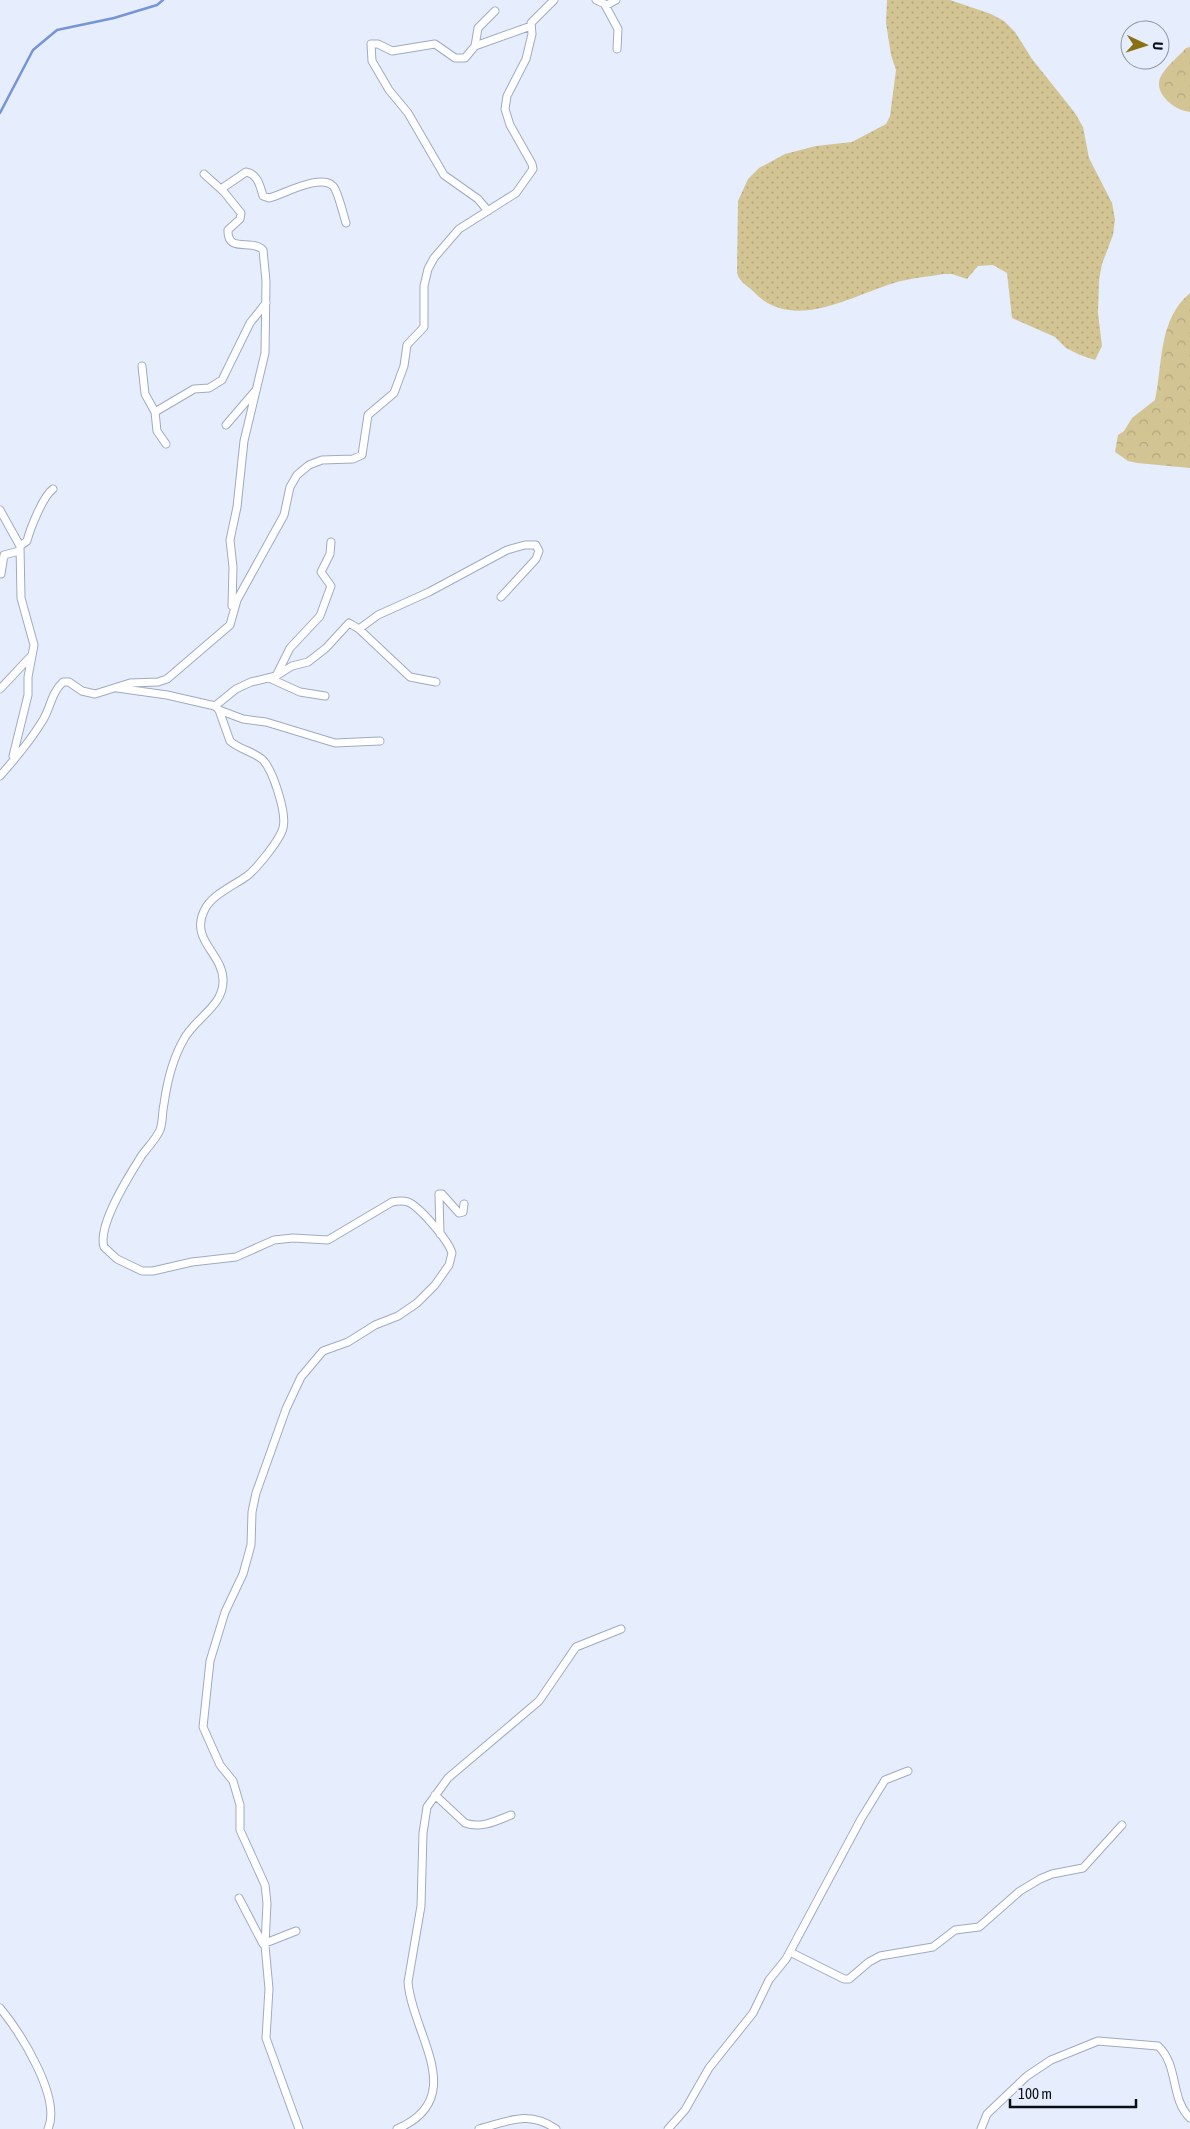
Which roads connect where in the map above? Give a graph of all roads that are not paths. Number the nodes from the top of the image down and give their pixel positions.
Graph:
1 (554, 0) edge
2 (596, 0) edge
3 (616, 0) edge
4 (605, 4) junction
5 (495, 11) dead end
6 (531, 26) junction
7 (475, 46) junction
8 (617, 49) dead end
9 (204, 174) dead end
10 (221, 190) junction
11 (488, 211) junction
12 (346, 223) dead end
13 (267, 303) junction
14 (142, 366) dead end
15 (258, 388) junction
16 (155, 412) junction
17 (226, 425) dead end
18 (166, 444) dead end
19 (53, 489) dead end
20 (0, 510) edge
21 (331, 542) dead end
22 (19, 548) junction
23 (1, 574) dead end
24 (501, 597) dead end
25 (232, 622) junction
26 (359, 629) junction
27 (32, 654) junction
28 (276, 676) junction
29 (264, 677) junction
30 (436, 682) dead end
31 (114, 688) junction
32 (0, 689) edge
33 (325, 696) dead end
34 (217, 708) junction
35 (380, 741) dead end
36 (12, 761) junction
37 (0, 776) edge
38 (464, 1204) dead end
39 (440, 1234) junction
40 (621, 1629) dead end
41 (908, 1772) dead end
42 (435, 1795) junction
43 (511, 1814) dead end
44 (1122, 1825) dead end
45 (239, 1898) dead end
46 (296, 1930) dead end
47 (265, 1945) junction
48 (790, 1952) junction
49 (0, 2008) edge
50 (1190, 2118) edge
51 (48, 2129) edge
52 (299, 2129) edge
53 (397, 2129) edge
54 (479, 2129) edge
55 (556, 2129) edge
56 (668, 2129) edge
57 (981, 2129) edge

1 - 6 street
2 - 4 street
3 - 4 street
4 - 8 street
5 - 7 street
6 - 7 street
6 - 11 street
7 - 11 street
9 - 10 street
10 - 12 street
10 - 13 street
11 - 25 street
13 - 15 street
13 - 16 street
14 - 16 street
15 - 17 street
15 - 25 street
16 - 18 street
19 - 22 street
20 - 22 street
21 - 28 street
22 - 23 street
22 - 27 street
24 - 26 street
25 - 31 street
26 - 28 street
26 - 30 street
27 - 32 street
27 - 36 street
28 - 29 street
29 - 33 street
29 - 34 street
31 - 34 street
31 - 36 street
34 - 35 street
34 - 39 street
36 - 37 street
38 - 39 street
39 - 47 street
40 - 42 street
41 - 48 street
42 - 43 street
42 - 53 street
44 - 48 street
45 - 47 street
46 - 47 street
47 - 52 street
48 - 56 street
49 - 51 street
50 - 57 street
54 - 55 street

